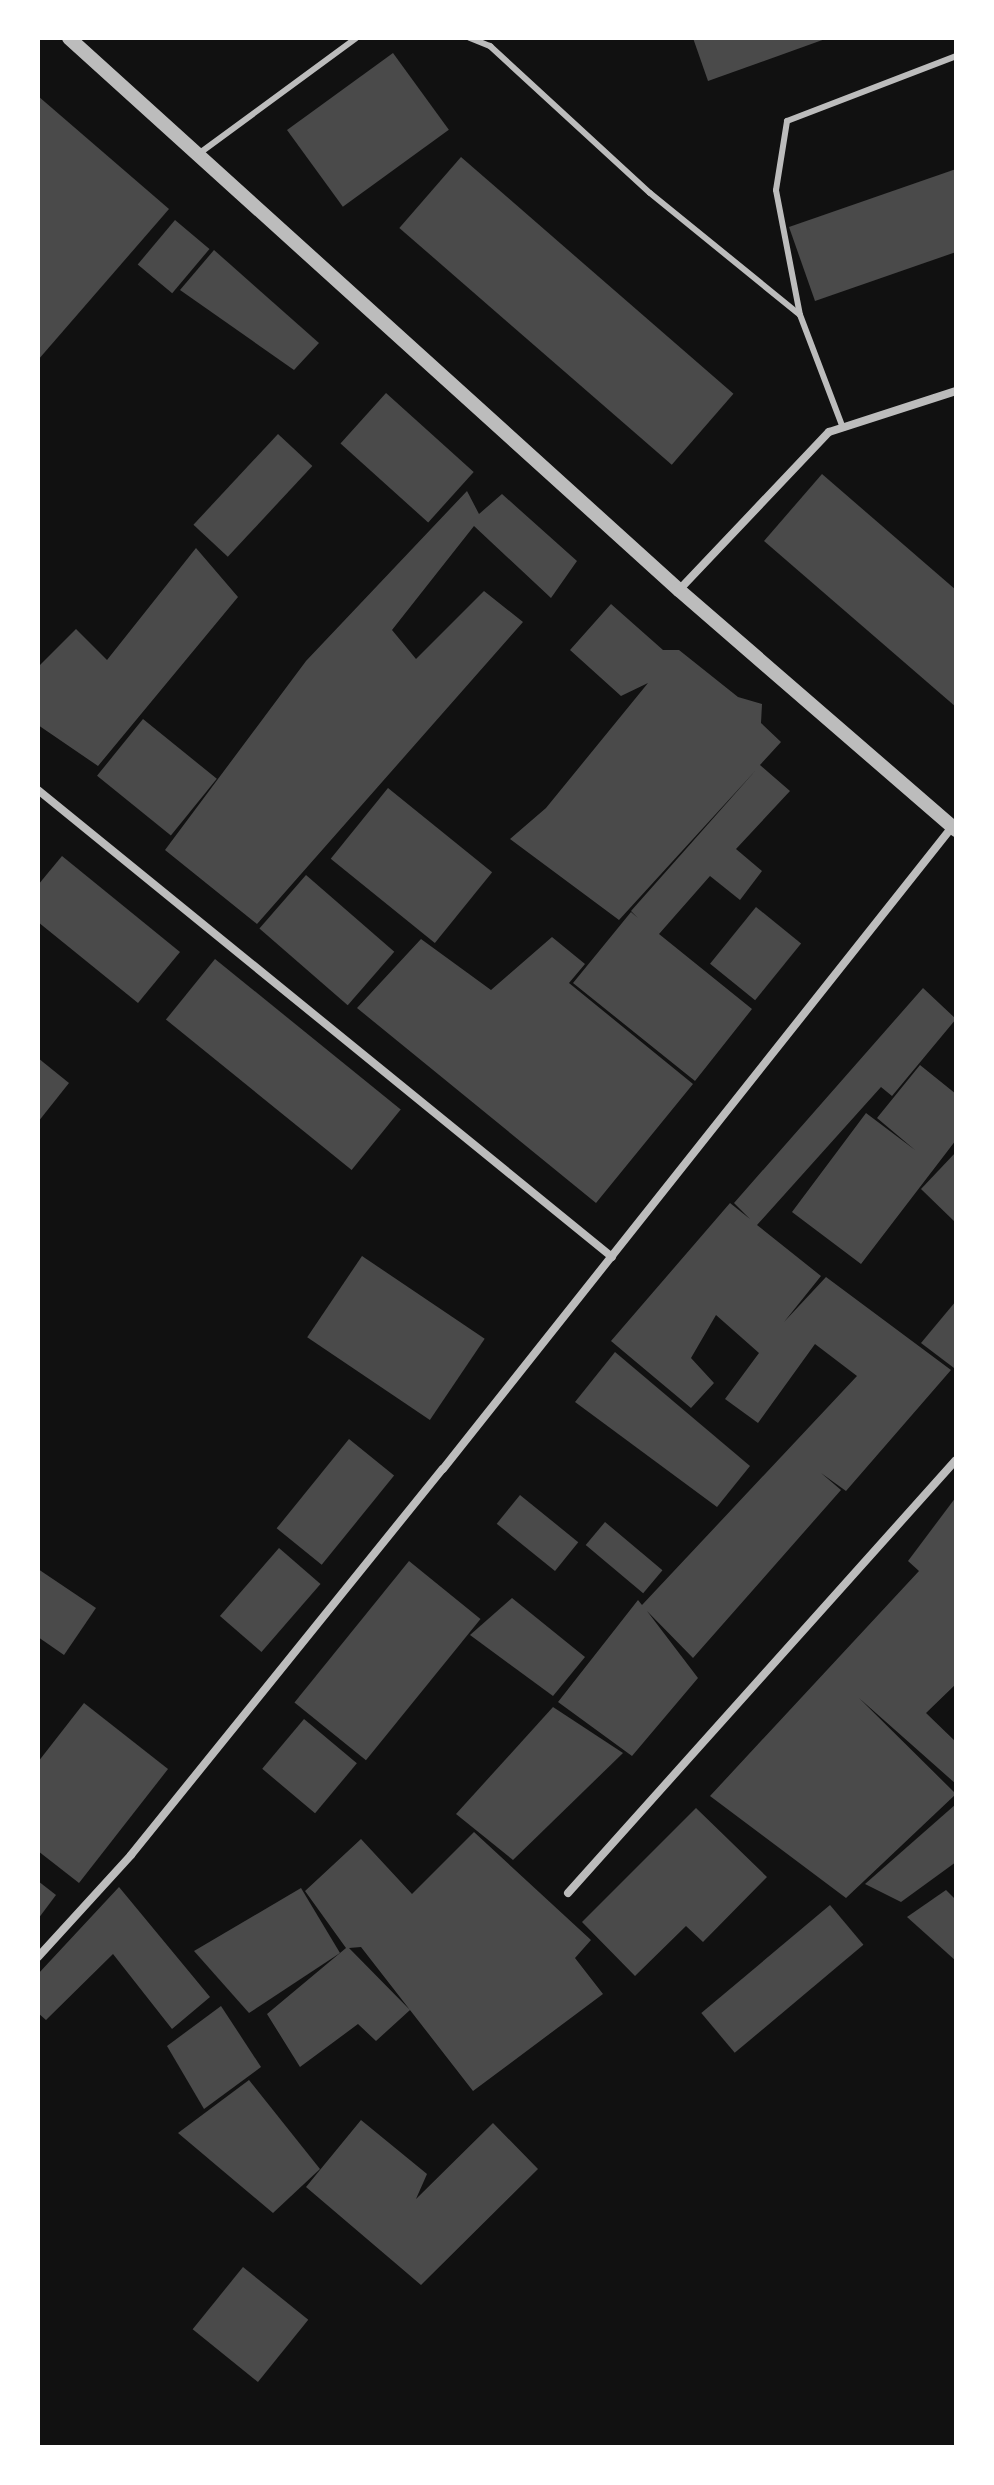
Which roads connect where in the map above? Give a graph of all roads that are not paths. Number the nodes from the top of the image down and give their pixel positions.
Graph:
1 (69, 38) edge
2 (356, 38) edge
3 (470, 38) edge
4 (956, 56) edge
5 (194, 157) junction
6 (800, 315) junction
7 (956, 391) edge
8 (843, 428) junction
9 (679, 590) junction
10 (38, 790) edge
11 (954, 829) edge
12 (612, 1257) junction
13 (956, 1460) edge
14 (568, 1893) dead end
15 (38, 1957) edge

1 - 5 street
2 - 5 lane
3 - 6 lane
4 - 6 lane
5 - 9 street
6 - 8 lane
7 - 8 street
8 - 9 street
9 - 11 street
10 - 12 street
11 - 12 street
12 - 15 street
13 - 14 street

